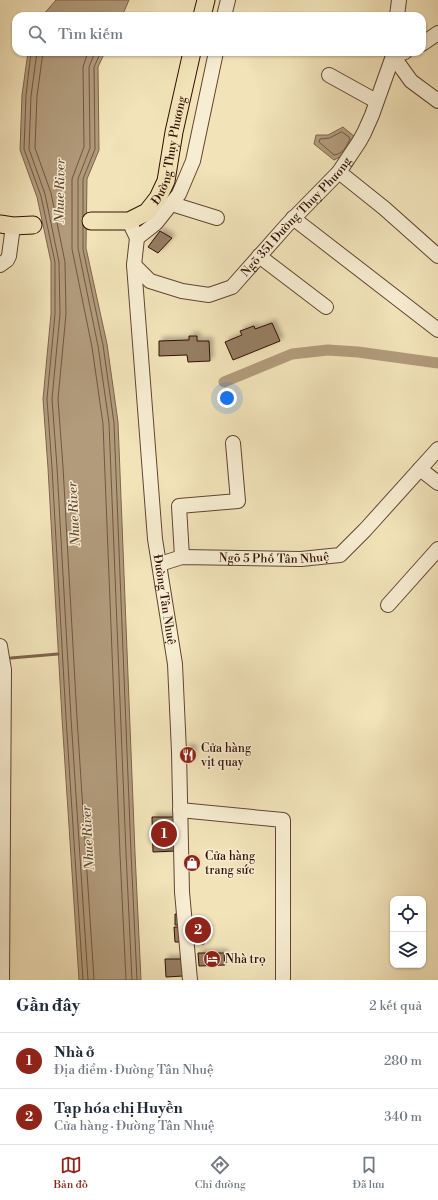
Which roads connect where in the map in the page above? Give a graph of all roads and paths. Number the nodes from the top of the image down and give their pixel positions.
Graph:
1 (206, 0) edge
2 (228, 0) edge
3 (399, 0) edge
4 (203, 12) edge
5 (225, 12) edge
6 (398, 12) edge
7 (438, 33) edge
8 (426, 41) edge
9 (191, 56) edge
10 (215, 56) edge
11 (396, 56) edge
12 (398, 56) edge
13 (329, 75) dead end
14 (376, 100) junction
15 (438, 101) edge
16 (340, 172) junction
17 (172, 204) junction
18 (217, 218) dead end
19 (293, 218) junction
20 (91, 221) dead end
21 (130, 221) junction
22 (6, 225) edge
23 (33, 226) dead end
24 (137, 238) junction
25 (259, 256) junction
26 (438, 256) edge
27 (134, 265) junction
28 (0, 266) edge
29 (326, 307) dead end
30 (438, 330) edge
31 (233, 443) dead end
32 (438, 449) edge
33 (420, 468) junction
34 (438, 483) edge
35 (438, 549) edge
36 (182, 557) junction
37 (160, 564) junction
38 (388, 605) dead end
39 (0, 646) edge
40 (2, 670) edge
41 (2, 767) edge
42 (180, 810) junction
43 (2, 980) edge
44 (190, 980) edge
45 (283, 980) edge

1 - 4 main road
2 - 5 street
3 - 6 street
7 - 8 street
9 - 21 main road, Đường Thụy Phương
10 - 17 street, Đường Thụy Phương
11 - 14 street, Ngõ 351 Đường Thụy Phương
12 - 15 street
13 - 14 street
14 - 16 street, Ngõ 351 Đường Thụy Phương
16 - 19 street, Ngõ 351 Đường Thụy Phương
16 - 26 street
17 - 18 street
17 - 24 street, Đường Thụy Phương
19 - 25 street, Ngõ 351 Đường Thụy Phương
19 - 30 street
20 - 21 main road, Đường Thụy Phương
21 - 24 street, Đường Tân Nhuệ
22 - 23 main road
22 - 28 street
24 - 27 street, Đường Tân Nhuệ
25 - 27 street, Ngõ 351 Đường Thụy Phương
25 - 29 street
27 - 37 street, Đường Tân Nhuệ
31 - 36 street
32 - 33 street, Ngõ 5 Phố Tân Nhuệ
33 - 34 street
33 - 36 street, Ngõ 5 Phố Tân Nhuệ
35 - 38 street
36 - 37 street, Ngõ 5 Phố Tân Nhuệ
37 - 42 street, Đường Tân Nhuệ
39 - 40 street
40 - 41 street
41 - 43 street
42 - 44 street, Đường Tân Nhuệ
42 - 45 street

